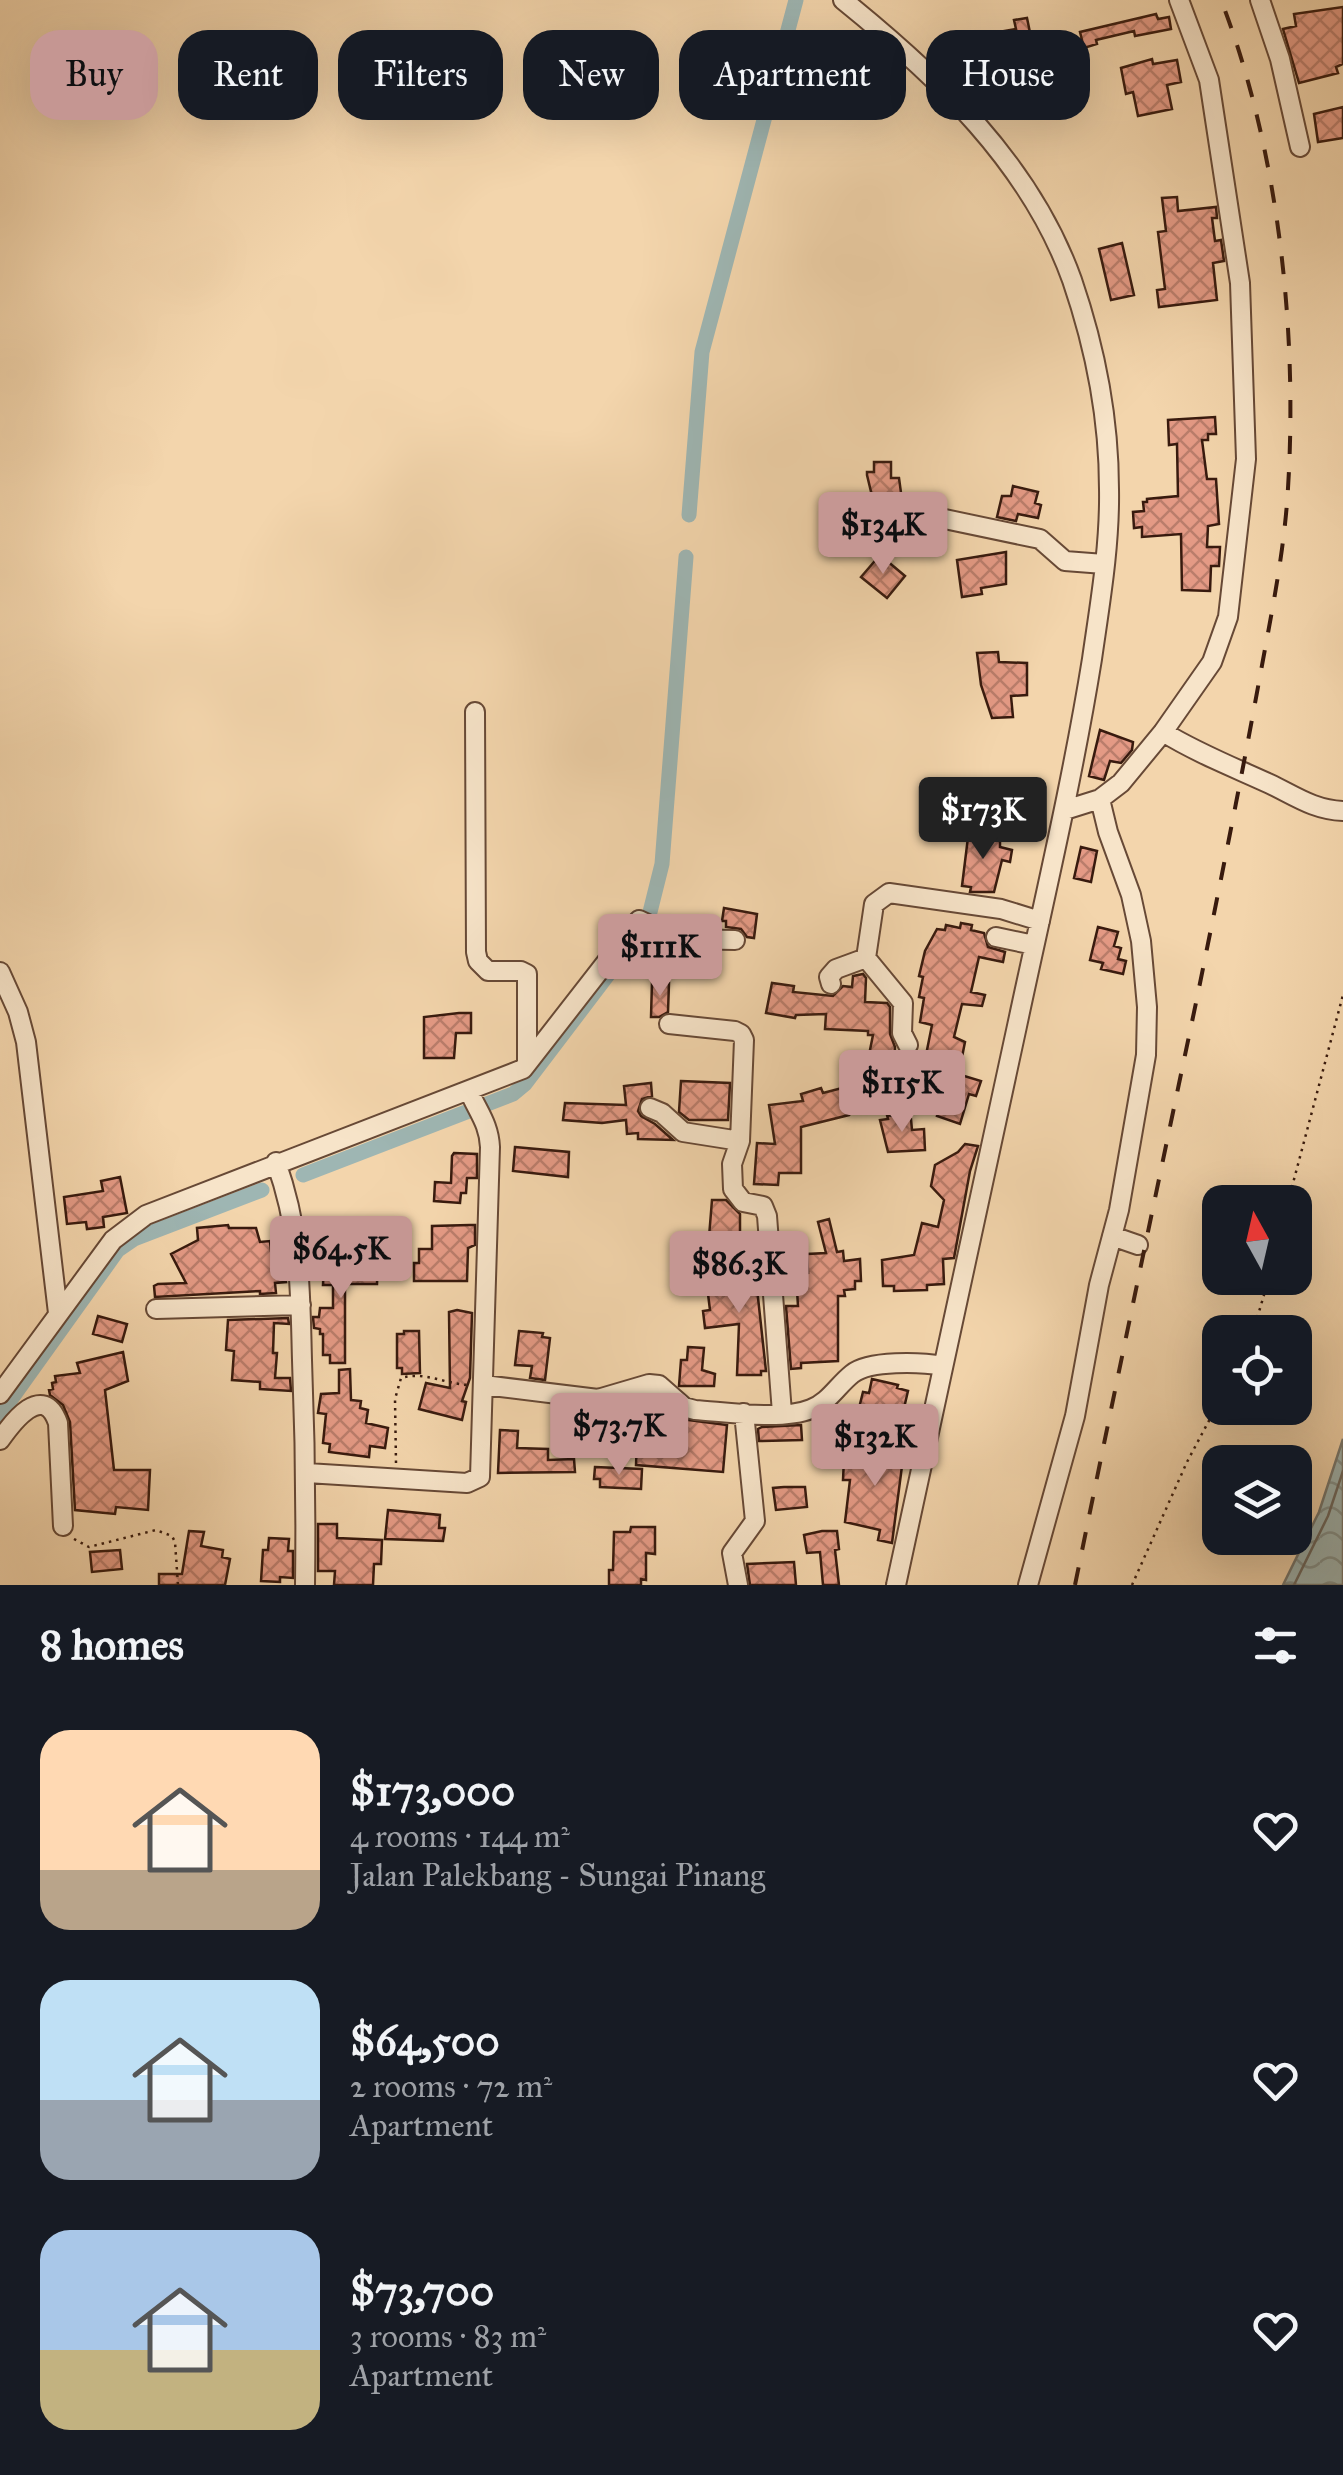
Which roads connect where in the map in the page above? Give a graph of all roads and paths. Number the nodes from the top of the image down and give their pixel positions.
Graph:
1 (843, 0) edge
2 (1179, 0) edge
3 (1260, 0) edge
4 (1300, 146) dead end
5 (916, 513) dead end
6 (1104, 564) junction
7 (475, 712) dead end
8 (1162, 732) junction
9 (1100, 799) junction
10 (1065, 810) junction
11 (1343, 811) edge
12 (1040, 920) junction
13 (996, 938) dead end
14 (735, 940) dead end
15 (1034, 945) junction
16 (866, 958) junction
17 (0, 972) edge
18 (831, 984) dead end
19 (1343, 996) edge
20 (669, 1024) dead end
21 (908, 1046) dead end
22 (527, 1064) junction
23 (472, 1100) junction
24 (650, 1108) dead end
25 (740, 1141) junction
26 (278, 1168) junction
27 (1293, 1185) edge
28 (1112, 1236) junction
29 (1138, 1245) dead end
30 (300, 1305) junction
31 (156, 1309) dead end
32 (58, 1313) junction
33 (943, 1366) junction
34 (484, 1385) junction
35 (0, 1394) edge
36 (744, 1413) junction
37 (782, 1413) junction
38 (1207, 1425) edge
39 (0, 1440) edge
40 (307, 1473) junction
41 (396, 1480) junction
42 (62, 1526) joint
43 (178, 1585) edge
44 (305, 1585) edge
45 (738, 1585) edge
46 (896, 1585) edge
47 (1028, 1585) edge
48 (1132, 1585) edge

1 - 6 street
2 - 8 street
3 - 4 street
5 - 6 street
6 - 10 street
7 - 22 street
8 - 9 street
8 - 11 street
9 - 10 street
9 - 28 street
10 - 12 street
12 - 15 street
12 - 16 street
13 - 15 street
14 - 22 street
15 - 33 street
16 - 18 street
16 - 21 street
17 - 32 street
19 - 27 path
20 - 25 street
22 - 23 street
23 - 26 street
23 - 34 street
24 - 25 street
25 - 37 street
26 - 30 street
26 - 32 street
28 - 29 street
28 - 47 street
30 - 31 street
30 - 40 street
32 - 35 street
33 - 37 street
33 - 46 street
34 - 36 street
34 - 41 street
34 - 41 path
36 - 37 street
36 - 45 street
38 - 48 path
39 - 42 street
40 - 41 street
40 - 44 street
42 - 43 path

